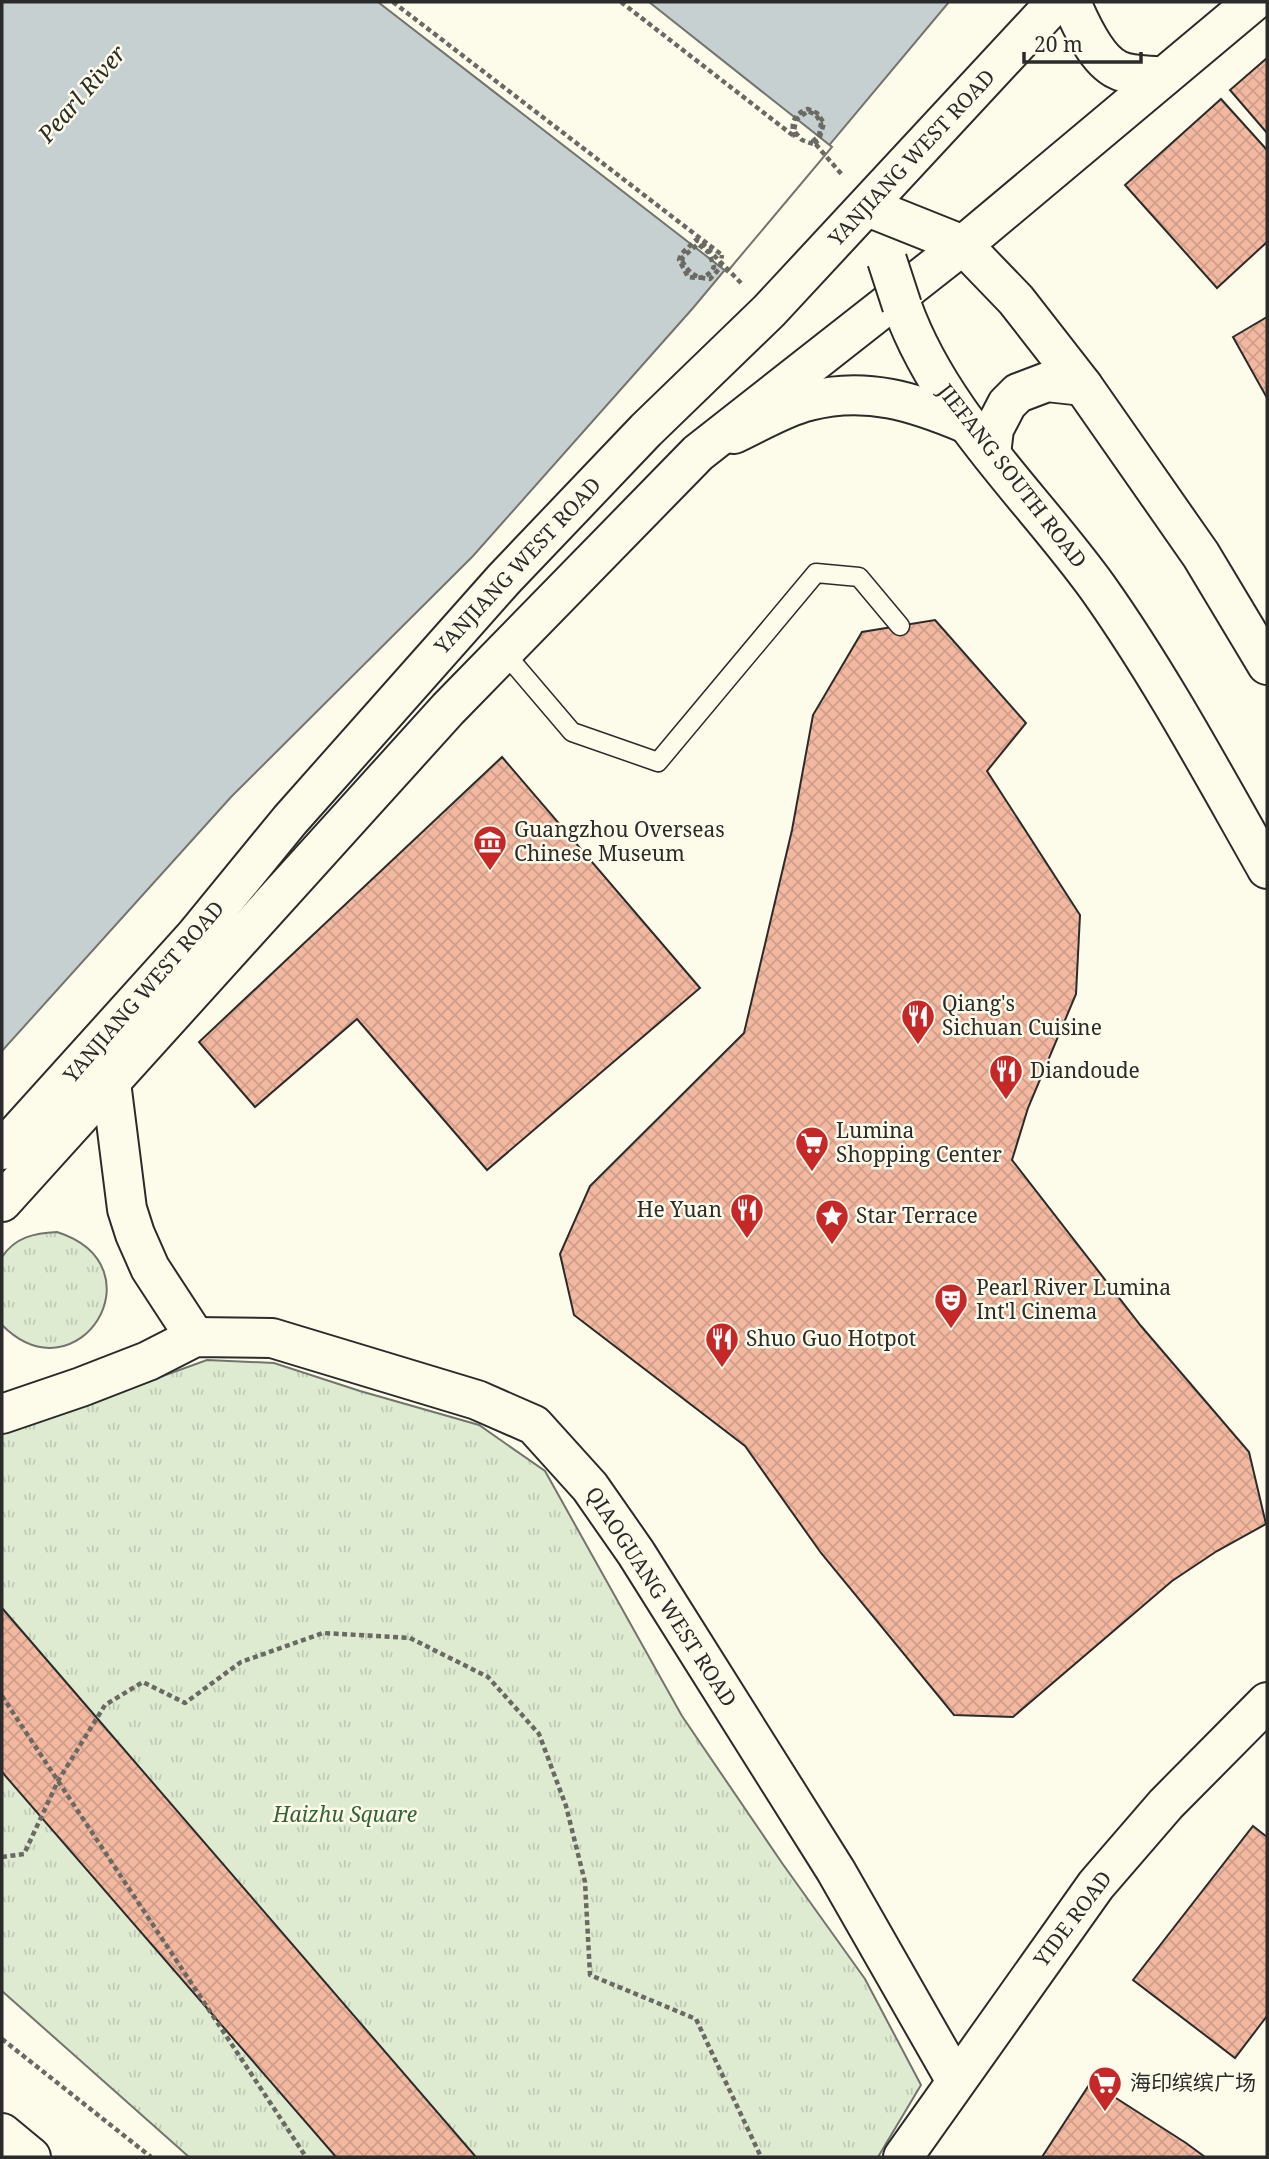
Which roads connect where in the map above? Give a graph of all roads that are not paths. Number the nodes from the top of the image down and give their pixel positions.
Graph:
1 (1056, 2) edge
2 (1071, 2) edge
3 (1253, 2) edge
4 (1163, 77) junction
5 (868, 206) junction
6 (962, 245) junction
7 (1083, 386) junction
8 (967, 424) junction
9 (698, 453) junction
10 (990, 454) junction
11 (900, 626) dead end
12 (503, 651) junction
13 (1267, 665) edge
14 (1267, 869) edge
15 (111, 1082) junction
16 (2, 1150) edge
17 (2, 1202) edge
18 (195, 1337) junction
19 (2, 1414) edge
20 (1267, 1702) edge
21 (956, 2081) junction
22 (2, 2133) edge
23 (31, 2157) edge
24 (904, 2157) edge

1 - 5 main road, YANJIANG WEST ROAD
2 - 4 main road
3 - 4 main road, YANJIANG WEST ROAD
4 - 6 main road, YANJIANG WEST ROAD
5 - 6 main road
5 - 8 main road, JIEFANG SOUTH ROAD, bridge
5 - 16 main road, YANJIANG WEST ROAD
6 - 7 main road
6 - 9 main road, YANJIANG WEST ROAD
7 - 10 main road
7 - 13 main road
8 - 9 main road
8 - 10 main road, JIEFANG SOUTH ROAD
9 - 12 main road, YANJIANG WEST ROAD
10 - 14 main road, JIEFANG SOUTH ROAD
11 - 12 lane
12 - 15 main road, YANJIANG WEST ROAD
15 - 17 main road, YANJIANG WEST ROAD
15 - 18 main road
18 - 19 main road, QIAOGUANG WEST ROAD
18 - 21 main road, QIAOGUANG WEST ROAD
20 - 21 main road, YIDE ROAD
21 - 24 main road, YIDE ROAD
22 - 23 main road

